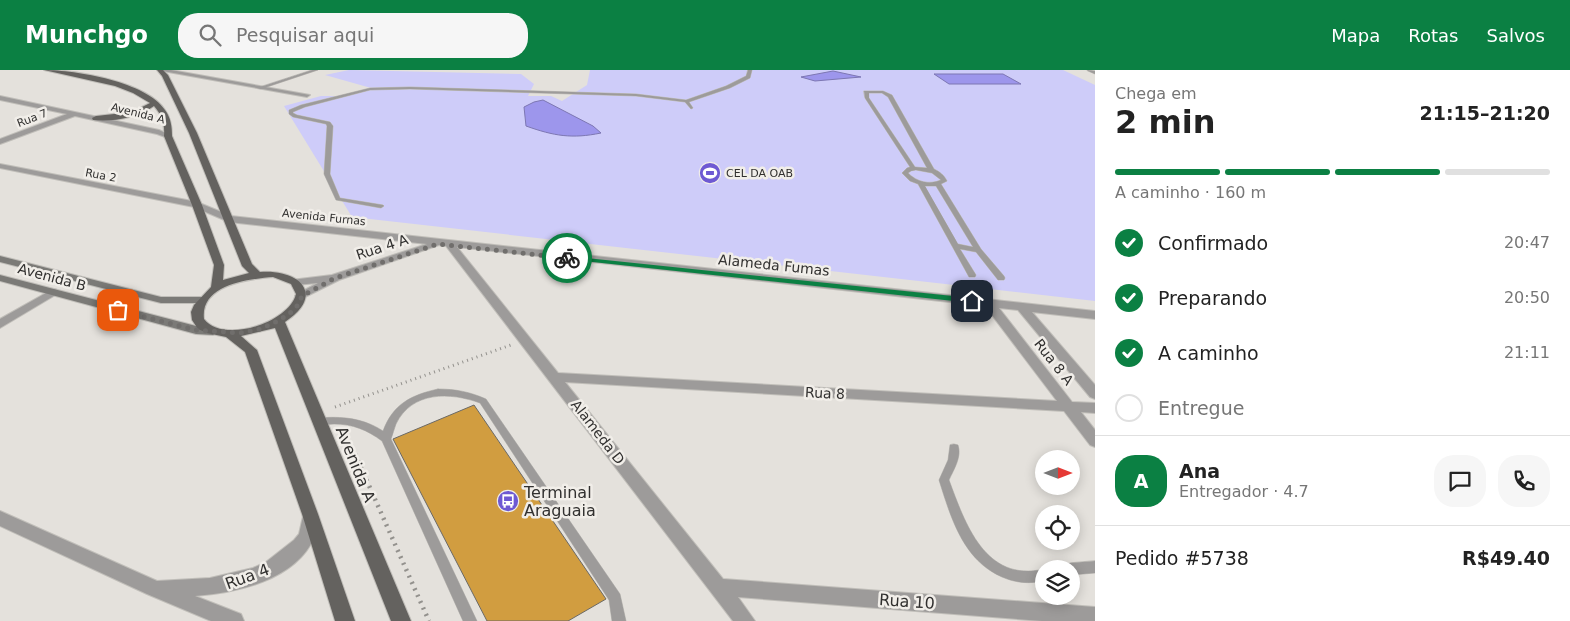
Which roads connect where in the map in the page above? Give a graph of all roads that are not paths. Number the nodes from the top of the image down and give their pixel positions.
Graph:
1 (47, 70) edge
2 (160, 70) edge
3 (316, 70) edge
4 (750, 70) edge
5 (1089, 70) edge
6 (1095, 73) edge
7 (193, 75) junction
8 (166, 77) junction
9 (260, 88) junction
10 (307, 95) dead end
11 (0, 98) edge
12 (686, 100) junction
13 (154, 103) junction
14 (691, 108) dead end
15 (72, 115) junction
16 (96, 118) junction
17 (168, 136) junction
18 (0, 142) edge
19 (0, 166) edge
20 (914, 169) junction
21 (932, 171) junction
22 (920, 182) junction
23 (938, 184) junction
24 (197, 205) junction
25 (381, 206) dead end
26 (228, 219) junction
27 (444, 244) junction
28 (955, 246) junction
29 (978, 250) junction
30 (0, 259) edge
31 (258, 274) junction
32 (972, 274) dead end
33 (0, 278) edge
34 (335, 278) junction
35 (1001, 278) dead end
36 (295, 282) junction
37 (216, 288) junction
38 (53, 292) junction
39 (302, 296) junction
40 (202, 300) junction
41 (988, 302) junction
42 (1021, 306) junction
43 (1095, 315) edge
44 (278, 321) junction
45 (0, 324) edge
46 (213, 331) junction
47 (230, 334) junction
48 (555, 377) junction
49 (1095, 394) edge
50 (1070, 408) junction
51 (1095, 408) edge
52 (318, 422) junction
53 (386, 439) junction
54 (1095, 441) edge
55 (954, 448) dead end
56 (310, 514) junction
57 (0, 518) edge
58 (1095, 567) edge
59 (1080, 568) edge
60 (1035, 576) edge
61 (719, 587) junction
62 (153, 588) junction
63 (1095, 616) edge
64 (234, 621) edge
65 (345, 621) edge
66 (401, 621) edge
67 (470, 621) edge
68 (619, 621) edge
69 (745, 621) edge

1 - 13 main road
2 - 7 street
2 - 8 main road, Avenida A
3 - 9 lane
4 - 12 lane
5 - 6 lane
7 - 8 street
7 - 9 street
8 - 26 main road, Avenida A
9 - 10 street
11 - 15 street, Avenida A
12 - 14 lane
12 - 25 lane
13 - 16 main road
13 - 17 main road
15 - 16 street, Avenida A
15 - 18 street, Rua 7
16 - 17 street, Avenida A
17 - 24 main road, Avenida A
19 - 24 street, Rua 2
20 - 21 lane
20 - 21 lane
20 - 22 lane
21 - 23 lane
22 - 23 lane
22 - 28 lane
23 - 29 lane
24 - 26 street, Avenida Furnas
24 - 37 main road, Avenida A
26 - 27 street, Avenida Furnas
26 - 31 main road, Avenida A
27 - 34 street, Rua 4 A
27 - 41 street, Alameda Fumas
27 - 48 street, Alameda D
28 - 29 lane
28 - 32 lane
29 - 35 lane
30 - 40 street, Avenida B
31 - 36 main road
31 - 37 main road
33 - 38 street, Avenida B
34 - 36 street, Rua 4 A
34 - 39 street, Rua 4 A
36 - 39 main road
37 - 40 main road
38 - 45 street
38 - 46 street, Avenida B
39 - 44 main road
40 - 46 main road
41 - 42 street, Alameda Fumas
41 - 50 street, Rua 8 A
42 - 43 street, Alameda Fumas
42 - 49 street, Rua 8 A
44 - 47 main road
44 - 52 main road, Avenida A
46 - 47 main road
47 - 56 main road
48 - 50 street, Rua 8
48 - 61 street, Alameda D
50 - 51 street, Rua 8
50 - 54 street, Rua 8 A
52 - 53 lane
52 - 66 main road, Avenida A
53 - 67 lane
53 - 68 lane
55 - 60 lane
56 - 62 street, Rua 4
56 - 65 main road
57 - 62 street, Rua 4
58 - 59 lane
61 - 63 street, Rua 10
61 - 69 street, Alameda D
62 - 64 street, Rua 4

